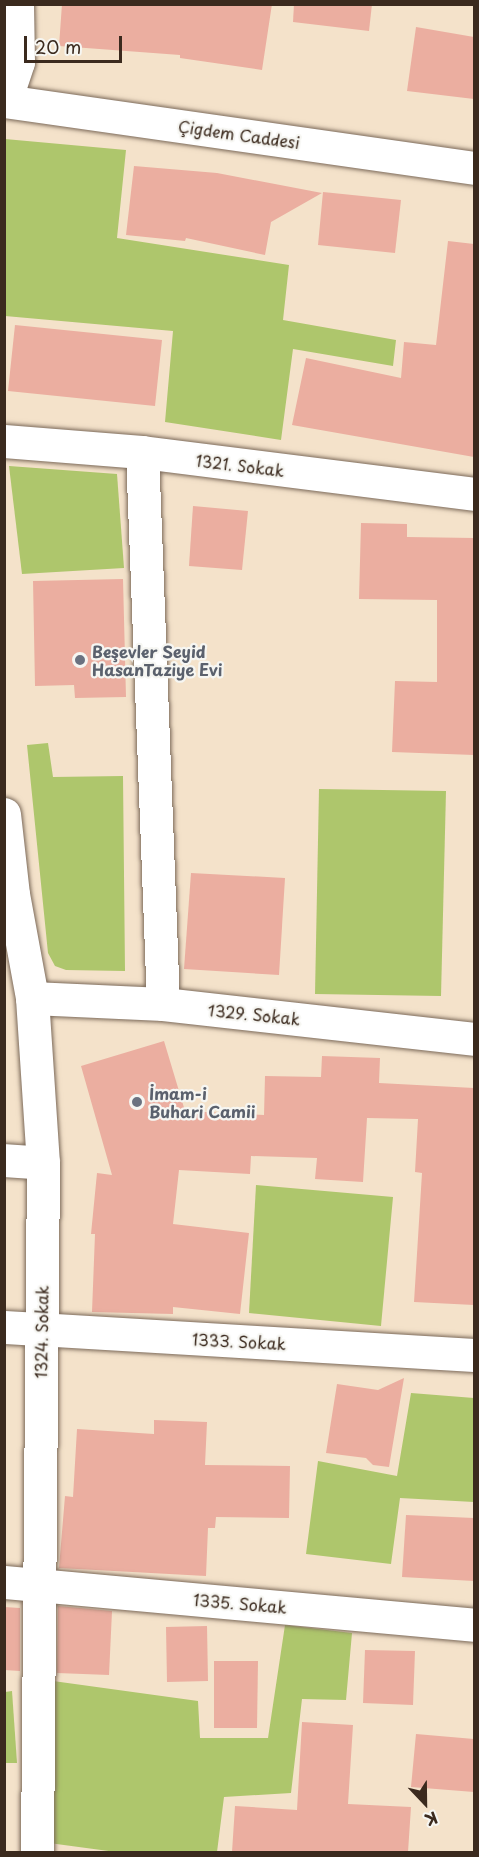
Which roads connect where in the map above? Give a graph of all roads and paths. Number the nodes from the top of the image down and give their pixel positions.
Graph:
1 (17, 4) edge
2 (5, 101) edge
3 (474, 168) edge
4 (4, 441) edge
5 (142, 452) junction
6 (474, 494) edge
7 (4, 814) edge
8 (9, 894) edge
9 (32, 998) junction
10 (163, 1004) junction
11 (474, 1039) edge
12 (4, 1161) edge
13 (43, 1163) junction
14 (4, 1327) edge
15 (41, 1330) junction
16 (474, 1355) edge
17 (4, 1582) edge
18 (38, 1586) junction
19 (474, 1625) edge
20 (37, 1852) edge

1 - 2 street
2 - 3 street, Çigdem Caddesi
4 - 5 street, 1321. Sokak
5 - 6 street, 1321. Sokak
5 - 10 street
7 - 8 street, 1324. Sokak
8 - 9 street, 1324. Sokak
9 - 10 street, 1329. Sokak
9 - 13 street, 1324. Sokak
10 - 11 street, 1329. Sokak
12 - 13 street
13 - 15 street, 1324. Sokak
14 - 15 street, 1333. Sokak
15 - 16 street, 1333. Sokak
15 - 18 street, 1324. Sokak
17 - 18 street, 1335. Sokak
18 - 19 street, 1335. Sokak
18 - 20 street, 1324. Sokak

